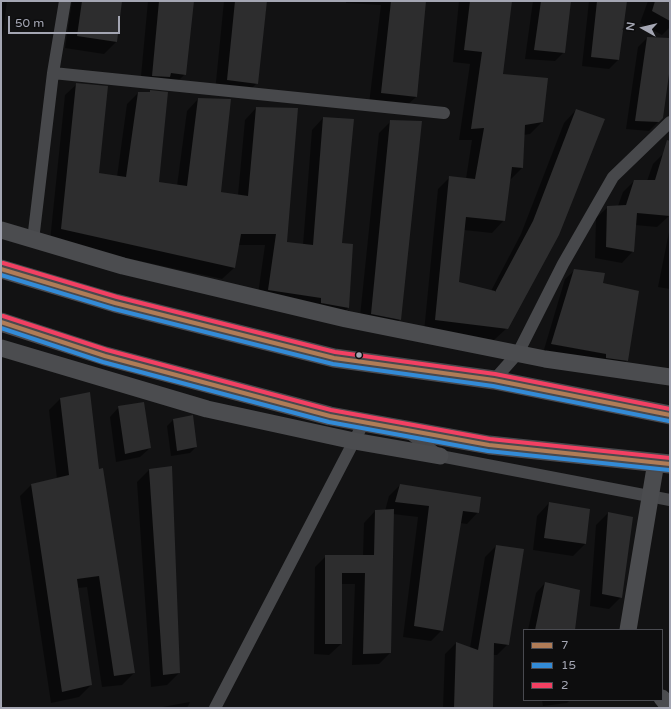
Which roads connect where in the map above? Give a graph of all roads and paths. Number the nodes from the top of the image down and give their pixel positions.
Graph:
1 (65, 1) edge
2 (54, 73) junction
3 (444, 113) dead end
4 (670, 122) edge
5 (1, 230) edge
6 (33, 240) junction
7 (1, 269) edge
8 (1, 322) edge
9 (1, 348) edge
10 (518, 353) junction
11 (670, 378) edge
12 (494, 380) junction
13 (670, 415) edge
14 (364, 422) junction
15 (403, 429) junction
16 (354, 441) junction
17 (440, 456) junction
18 (663, 463) edge
19 (650, 496) junction
20 (670, 500) edge
21 (628, 629) edge
22 (663, 699) edge
23 (215, 708) edge
24 (670, 708) edge

1 - 2 street
2 - 3 street
2 - 6 street
4 - 10 street
5 - 6 street
6 - 10 street
7 - 12 main road
8 - 14 main road
9 - 16 street
10 - 11 street
10 - 12 street
12 - 13 main road
14 - 15 main road
14 - 16 street
15 - 17 street
15 - 18 main road
16 - 17 street
16 - 23 street
17 - 19 street
18 - 19 street
19 - 20 street
19 - 21 street
22 - 24 street

